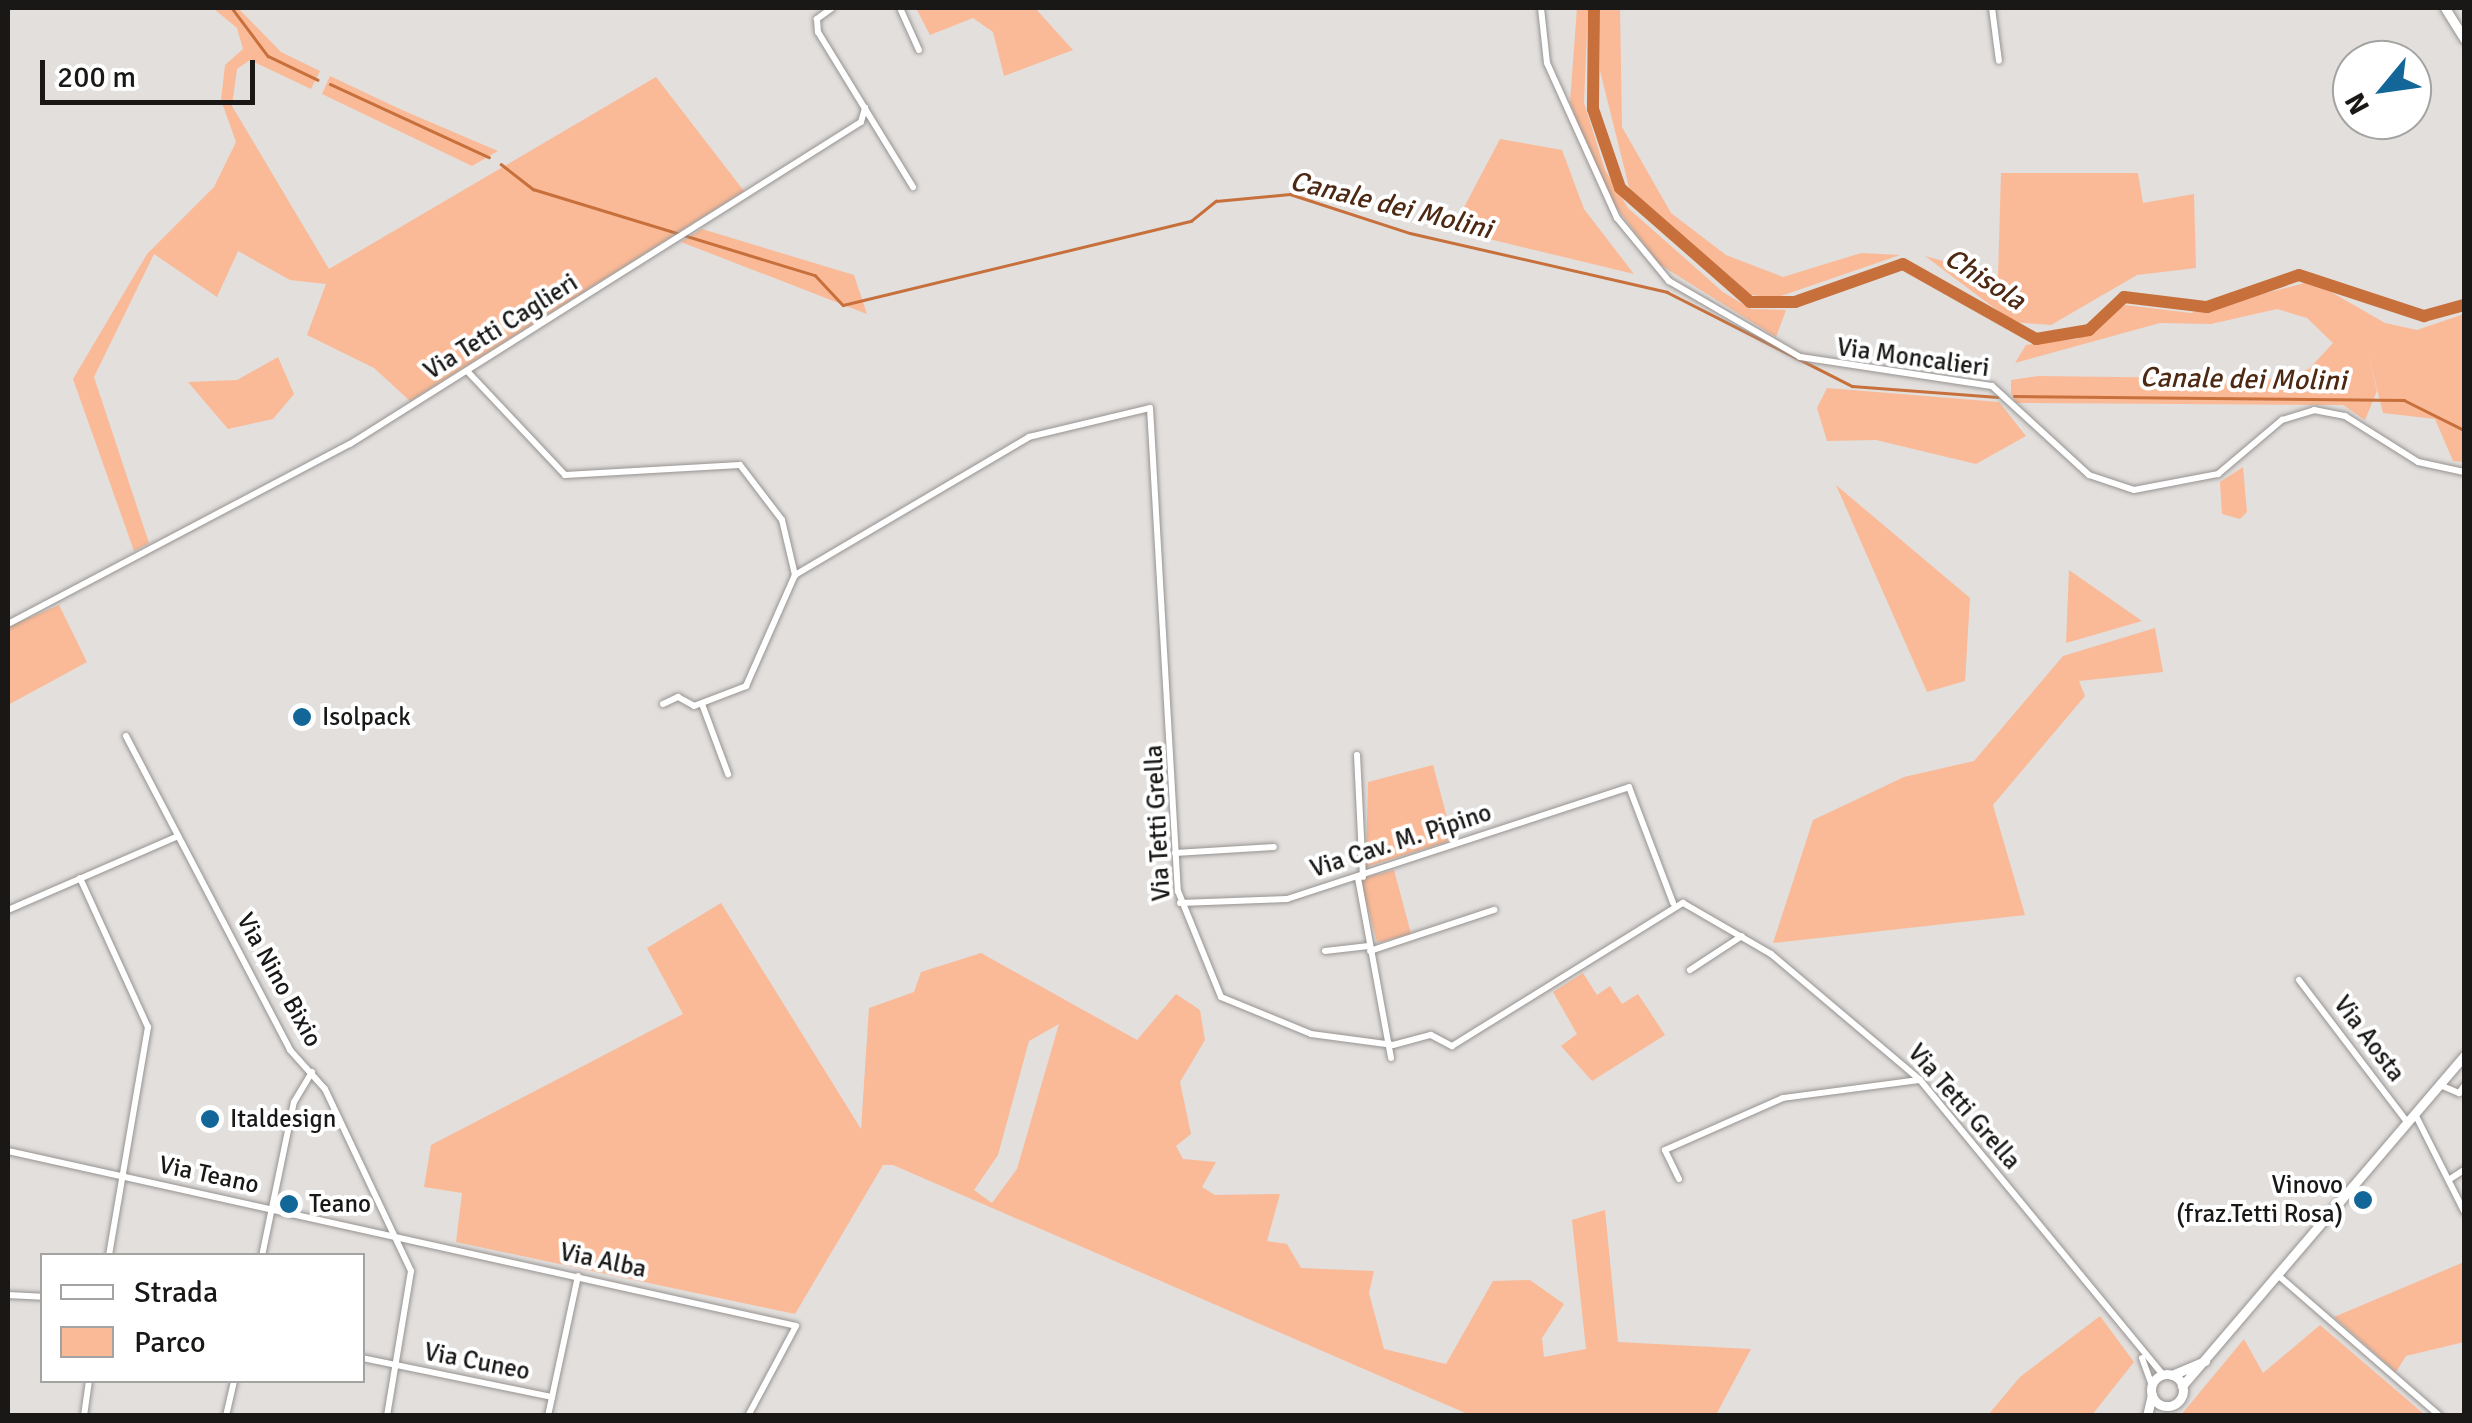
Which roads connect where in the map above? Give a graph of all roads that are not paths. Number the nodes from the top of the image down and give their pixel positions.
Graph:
1 (832, 8) edge
2 (900, 8) edge
3 (1541, 8) edge
4 (1992, 8) edge
5 (2445, 8) edge
6 (2464, 38) edge
7 (919, 50) dead end
8 (2000, 60) dead end
9 (866, 108) junction
10 (912, 187) dead end
11 (468, 372) junction
12 (2464, 472) edge
13 (795, 575) junction
14 (8, 624) edge
15 (663, 704) dead end
16 (702, 704) junction
17 (126, 736) dead end
18 (1357, 755) dead end
19 (728, 774) dead end
20 (178, 836) junction
21 (1274, 846) dead end
22 (1176, 853) junction
23 (80, 878) junction
24 (1361, 878) junction
25 (1674, 902) junction
26 (1180, 903) junction
27 (8, 910) edge
28 (1494, 910) dead end
29 (1743, 936) junction
30 (1370, 949) junction
31 (1324, 951) dead end
32 (1690, 970) dead end
33 (2299, 980) dead end
34 (1393, 1045) junction
35 (2464, 1056) edge
36 (1391, 1058) dead end
37 (312, 1072) junction
38 (1920, 1080) junction
39 (2440, 1085) junction
40 (2464, 1086) edge
41 (2411, 1119) junction
42 (8, 1151) edge
43 (2464, 1170) edge
44 (122, 1176) junction
45 (1679, 1178) dead end
46 (2450, 1179) junction
47 (272, 1209) junction
48 (2464, 1211) edge
49 (400, 1245) junction
50 (109, 1253) edge
51 (263, 1253) edge
52 (578, 1276) junction
53 (2280, 1277) junction
54 (8, 1294) edge
55 (40, 1297) edge
56 (2216, 1354) junction
57 (2142, 1357) junction
58 (365, 1359) edge
59 (394, 1366) junction
60 (2168, 1375) junction
61 (89, 1383) edge
62 (233, 1383) edge
63 (2182, 1386) junction
64 (2152, 1390) junction
65 (552, 1397) junction
66 (2169, 1406) junction
67 (84, 1416) edge
68 (226, 1416) edge
69 (387, 1416) edge
70 (548, 1416) edge
71 (748, 1416) edge
72 (2147, 1416) edge
73 (2156, 1416) edge
74 (2440, 1416) edge

1 - 9 street
2 - 7 street
3 - 12 street, Via Moncalieri
4 - 8 street
5 - 6 street
9 - 10 street
9 - 11 street, Via Tetti Caglieri
11 - 13 street
11 - 14 street, Via Tetti Caglieri
13 - 16 street
13 - 22 street, Via Tetti Grella
15 - 16 street
16 - 19 street
17 - 20 street, Via Nino Bixio
18 - 24 street
20 - 23 street
20 - 37 street, Via Nino Bixio
21 - 22 street
22 - 26 street, Via Tetti Grella
23 - 27 street
23 - 44 street
24 - 25 street, Via Cav. M. Pipino
24 - 26 street, Via Cav. M. Pipino
24 - 30 street
25 - 29 street, Via Tetti Grella
25 - 34 street, Via Tetti Grella
26 - 34 street, Via Tetti Grella
28 - 30 street
29 - 32 street
29 - 38 street, Via Tetti Grella
30 - 31 street
30 - 34 street
33 - 41 street, Via Aosta
34 - 36 street
35 - 39 street
37 - 47 street
37 - 49 street, Via Nino Bixio
38 - 45 street
38 - 57 street, Via Tetti Grella
39 - 40 street
39 - 41 street
41 - 46 street, Via Aosta
41 - 53 street
42 - 44 street, Via Teano
43 - 46 street
44 - 47 street, Via Teano
44 - 50 street
46 - 48 street, Via Aosta
47 - 49 street, Via Teano
47 - 51 street
49 - 52 street, Via Alba
49 - 59 street, Via Nino Bixio
52 - 65 street
52 - 71 street, Via Alba
53 - 56 street
53 - 74 street
54 - 55 street
56 - 60 street
56 - 63 street
57 - 60 street, Via Tetti Grella
57 - 64 street, Via Tetti Grella
58 - 59 street, Via Cuneo
59 - 65 street, Via Cuneo
59 - 69 street, Via Nino Bixio
60 - 63 street
60 - 64 street
61 - 67 street
62 - 68 street
63 - 66 street
64 - 66 street
64 - 72 street
65 - 70 street
66 - 73 street

